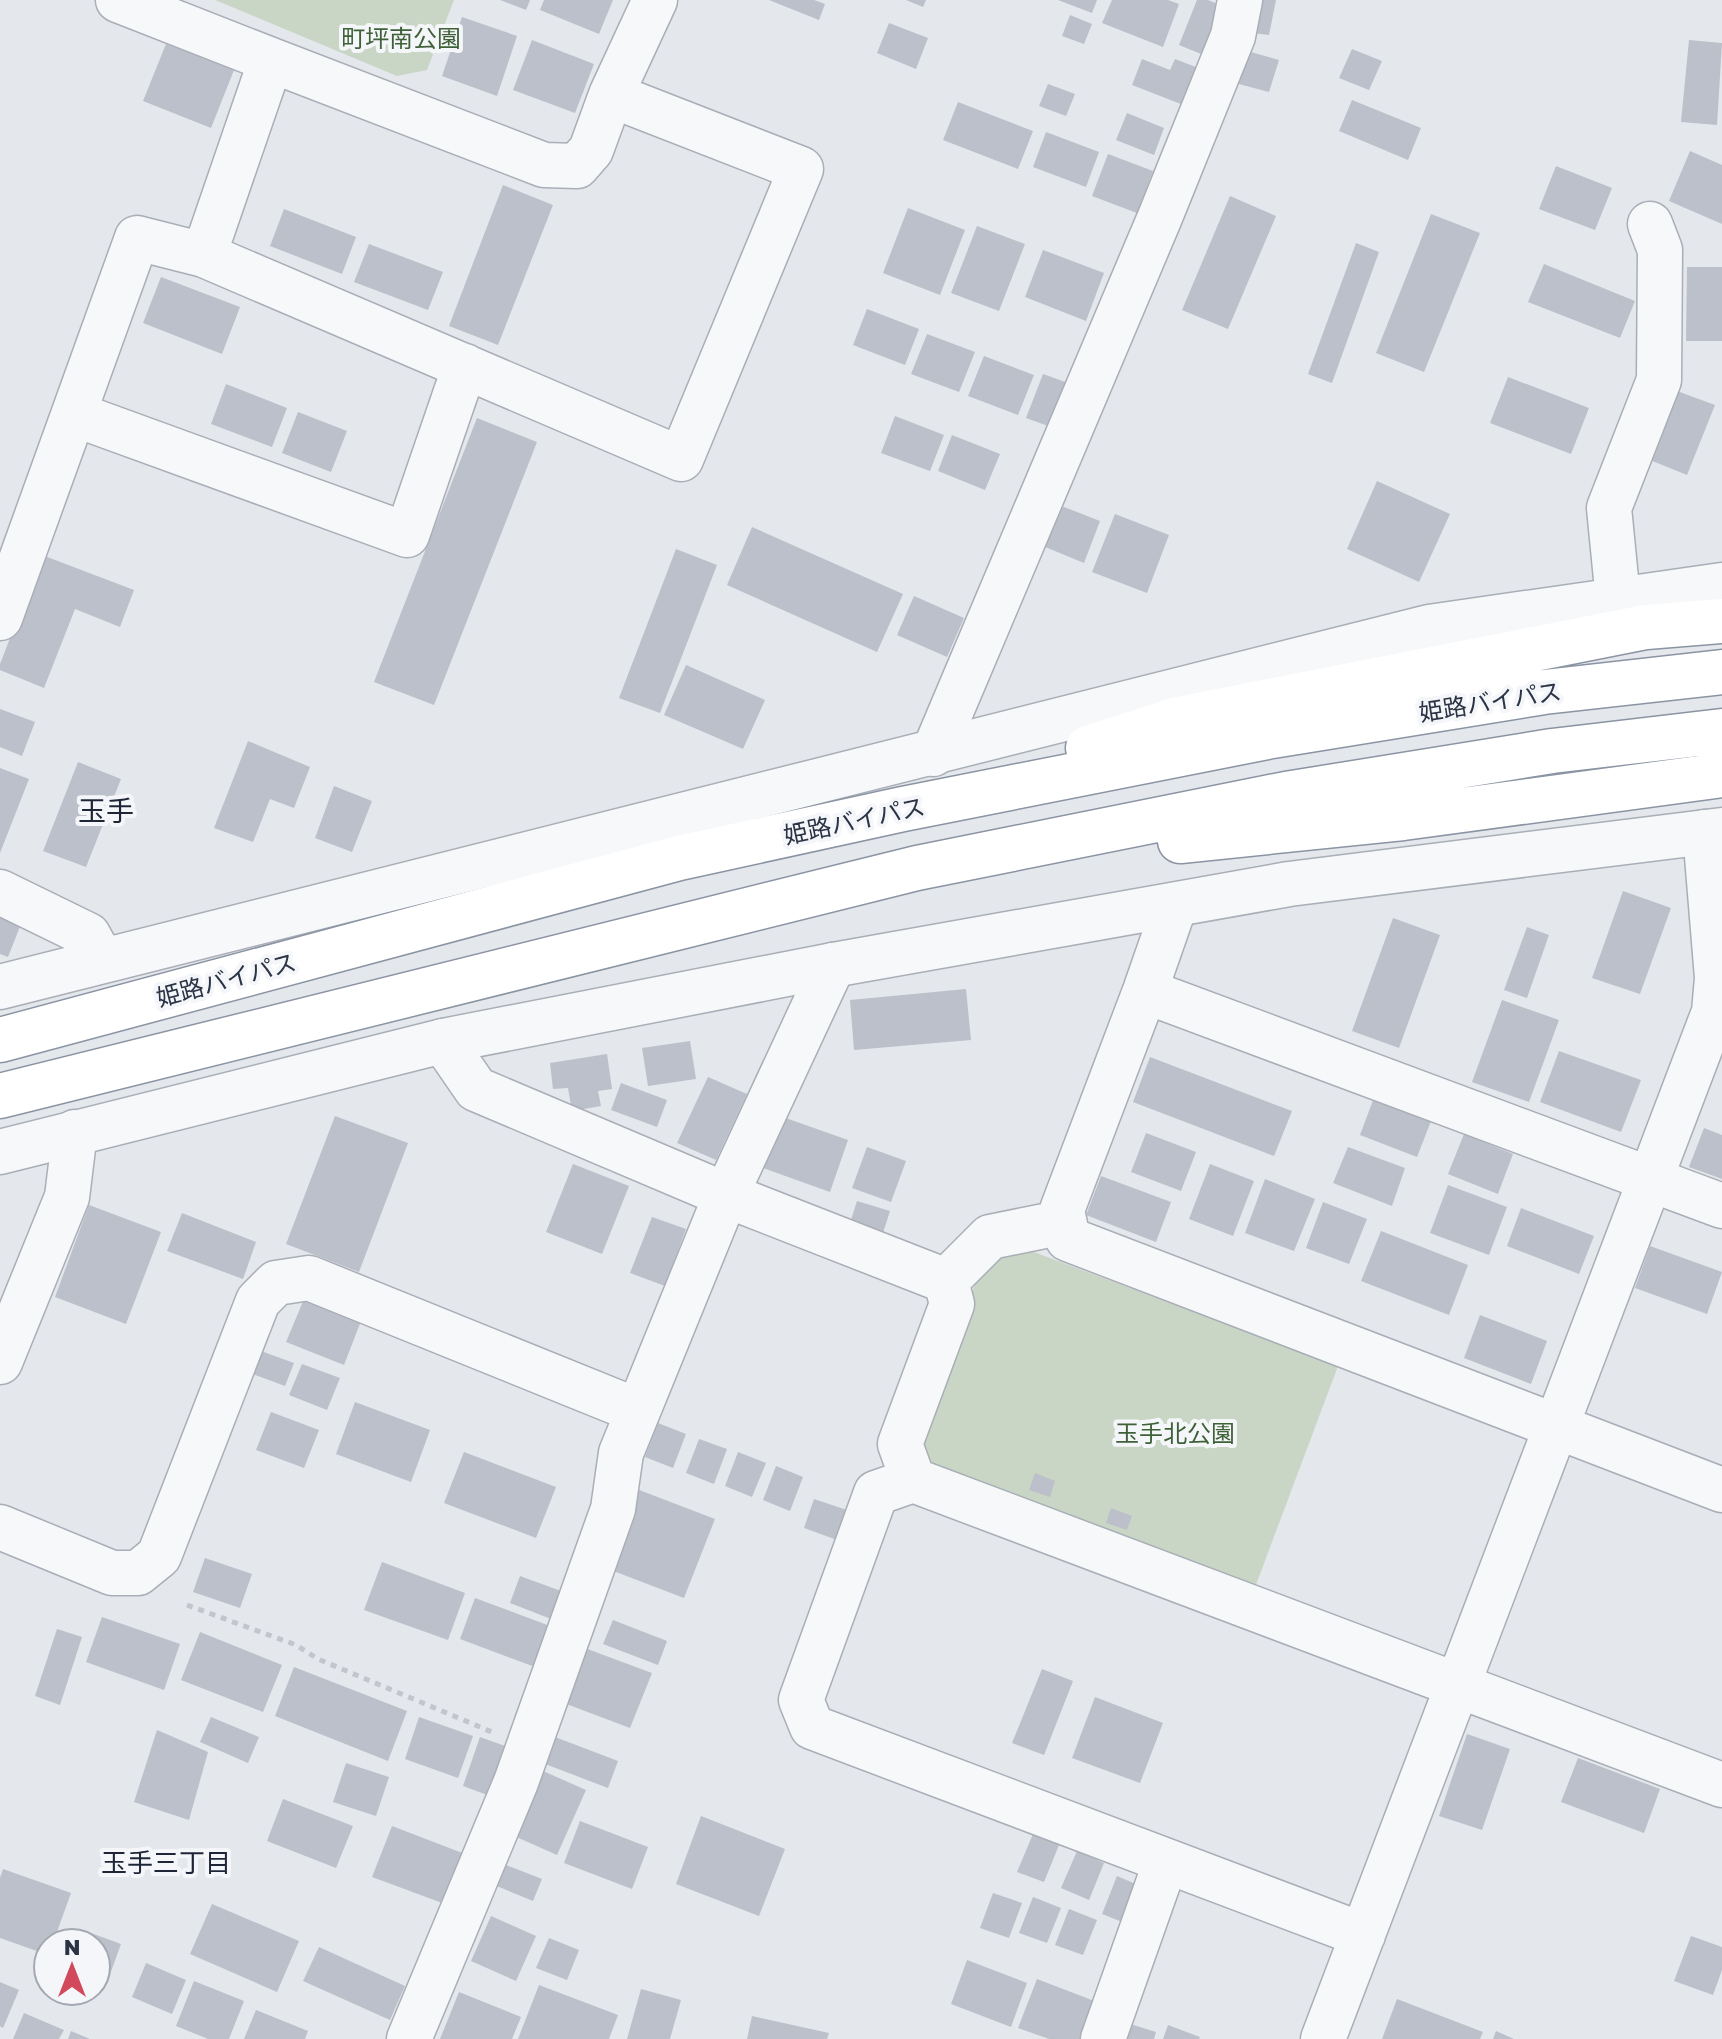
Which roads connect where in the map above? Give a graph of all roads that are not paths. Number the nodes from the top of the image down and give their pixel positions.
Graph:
1 (655, 0) edge
2 (1240, 0) edge
3 (146, 5) edge
4 (271, 60) junction
5 (611, 95) junction
6 (1650, 224) dead end
7 (204, 255) junction
8 (465, 366) junction
9 (74, 414) junction
10 (1722, 585) edge
11 (1618, 599) junction
12 (0, 618) edge
13 (1722, 621) edge
14 (1722, 672) edge
15 (1722, 731) edge
16 (933, 754) junction
17 (1722, 775) edge
18 (903, 809) junction
19 (1713, 831) edge
20 (917, 868) junction
21 (0, 892) edge
22 (1175, 905) junction
23 (102, 960) junction
24 (833, 965) junction
25 (1719, 979) edge
26 (0, 987) edge
27 (1145, 991) junction
28 (0, 1040) edge
29 (443, 1041) junction
30 (0, 1096) edge
31 (75, 1132) junction
32 (0, 1152) edge
33 (1651, 1179) junction
34 (726, 1195) junction
35 (1722, 1206) edge
36 (1064, 1222) junction
37 (946, 1281) junction
38 (0, 1362) edge
39 (638, 1411) junction
40 (1556, 1426) junction
41 (913, 1480) junction
42 (1722, 1490) edge
43 (0, 1527) edge
44 (1458, 1685) junction
45 (1722, 1785) edge
46 (1166, 1861) junction
47 (1363, 1935) junction
48 (409, 2039) edge
49 (1103, 2039) edge
50 (1323, 2039) edge

1 - 5 street
2 - 16 street
3 - 4 street
4 - 5 street
4 - 7 street
5 - 8 street
6 - 11 street
7 - 8 street
7 - 9 street
8 - 9 street
9 - 12 street
10 - 11 street
11 - 16 street
13 - 18 highway
14 - 18 highway, 姫路バイパス
15 - 20 highway
16 - 23 street
17 - 20 highway
18 - 28 highway, 姫路バイパス
19 - 22 street
19 - 25 street
20 - 30 highway
21 - 23 street
22 - 24 street
22 - 27 street
23 - 26 street
24 - 29 street
24 - 34 street
25 - 33 street
27 - 33 street
27 - 36 street
29 - 31 street
29 - 34 street
31 - 32 street
31 - 38 street
33 - 35 street
33 - 40 street
34 - 37 street
34 - 39 street
36 - 37 street
36 - 40 street
37 - 41 street
39 - 43 street
39 - 48 street
40 - 42 street
40 - 44 street
41 - 44 street
41 - 46 street
44 - 45 street
44 - 47 street
46 - 47 street
46 - 49 street
47 - 50 street

